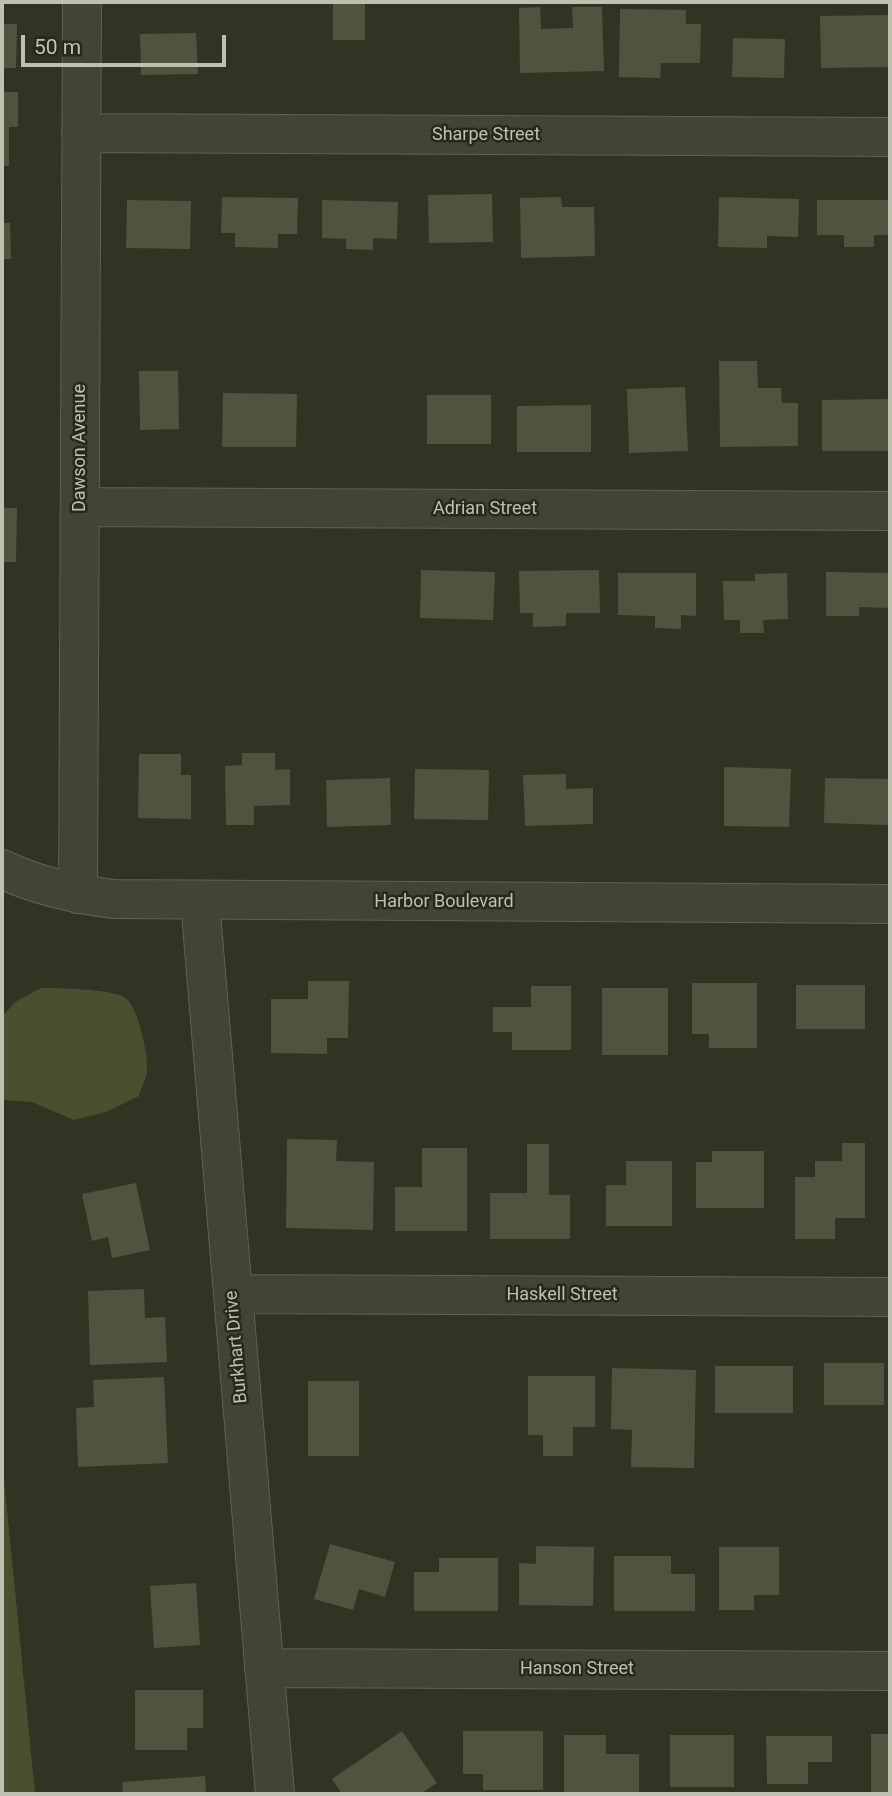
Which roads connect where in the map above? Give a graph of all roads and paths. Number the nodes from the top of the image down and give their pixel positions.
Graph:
1 (82, 2) edge
2 (82, 133) junction
3 (890, 137) edge
4 (80, 507) junction
5 (890, 511) edge
6 (2, 869) edge
7 (78, 894) junction
8 (200, 901) junction
9 (890, 904) edge
10 (233, 1293) junction
11 (890, 1297) edge
12 (264, 1668) junction
13 (890, 1671) edge
14 (275, 1794) edge

1 - 2 street, Dawson Avenue
2 - 3 street, Sharpe Street
2 - 4 street, Dawson Avenue
4 - 5 street, Adrian Street
4 - 7 street, Dawson Avenue
6 - 7 street, Harbor Boulevard
7 - 8 street, Harbor Boulevard
8 - 9 street, Harbor Boulevard
8 - 10 street, Burkhart Drive
10 - 11 street, Haskell Street
10 - 12 street, Burkhart Drive
12 - 13 street, Hanson Street
12 - 14 street, Burkhart Drive

